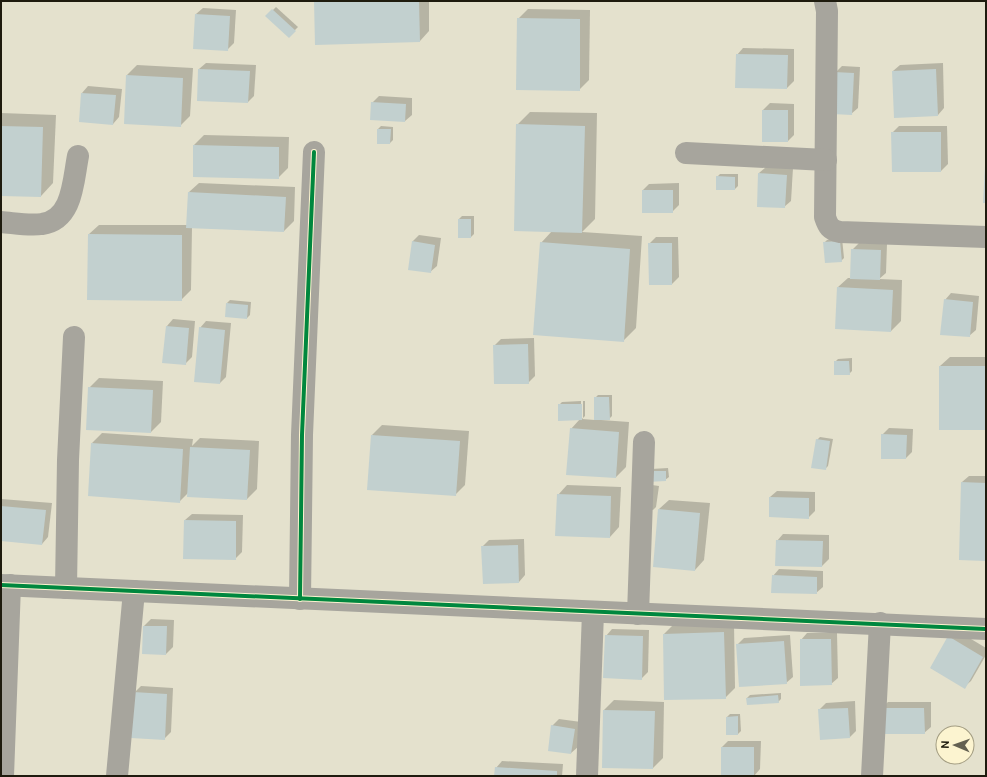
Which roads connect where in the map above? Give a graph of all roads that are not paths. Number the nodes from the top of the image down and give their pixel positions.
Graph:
1 (825, 1) edge
2 (314, 152) dead end
3 (686, 153) dead end
4 (78, 156) dead end
5 (826, 160) junction
6 (1, 222) edge
7 (986, 237) edge
8 (74, 337) dead end
9 (644, 442) dead end
10 (6, 585) edge
11 (66, 588) junction
12 (134, 591) junction
13 (300, 599) junction
14 (593, 612) junction
15 (638, 614) junction
16 (880, 623) junction
17 (986, 629) edge
18 (3, 776) edge
19 (117, 776) edge
20 (587, 776) edge
21 (872, 776) edge

1 - 5 street
2 - 13 street
3 - 5 street
4 - 6 street
5 - 7 street
8 - 11 street
9 - 15 street
10 - 11 street
10 - 18 street
11 - 12 street
12 - 13 street
12 - 19 street
13 - 14 street
14 - 15 street
14 - 20 street
15 - 16 street
16 - 17 street
16 - 21 street

